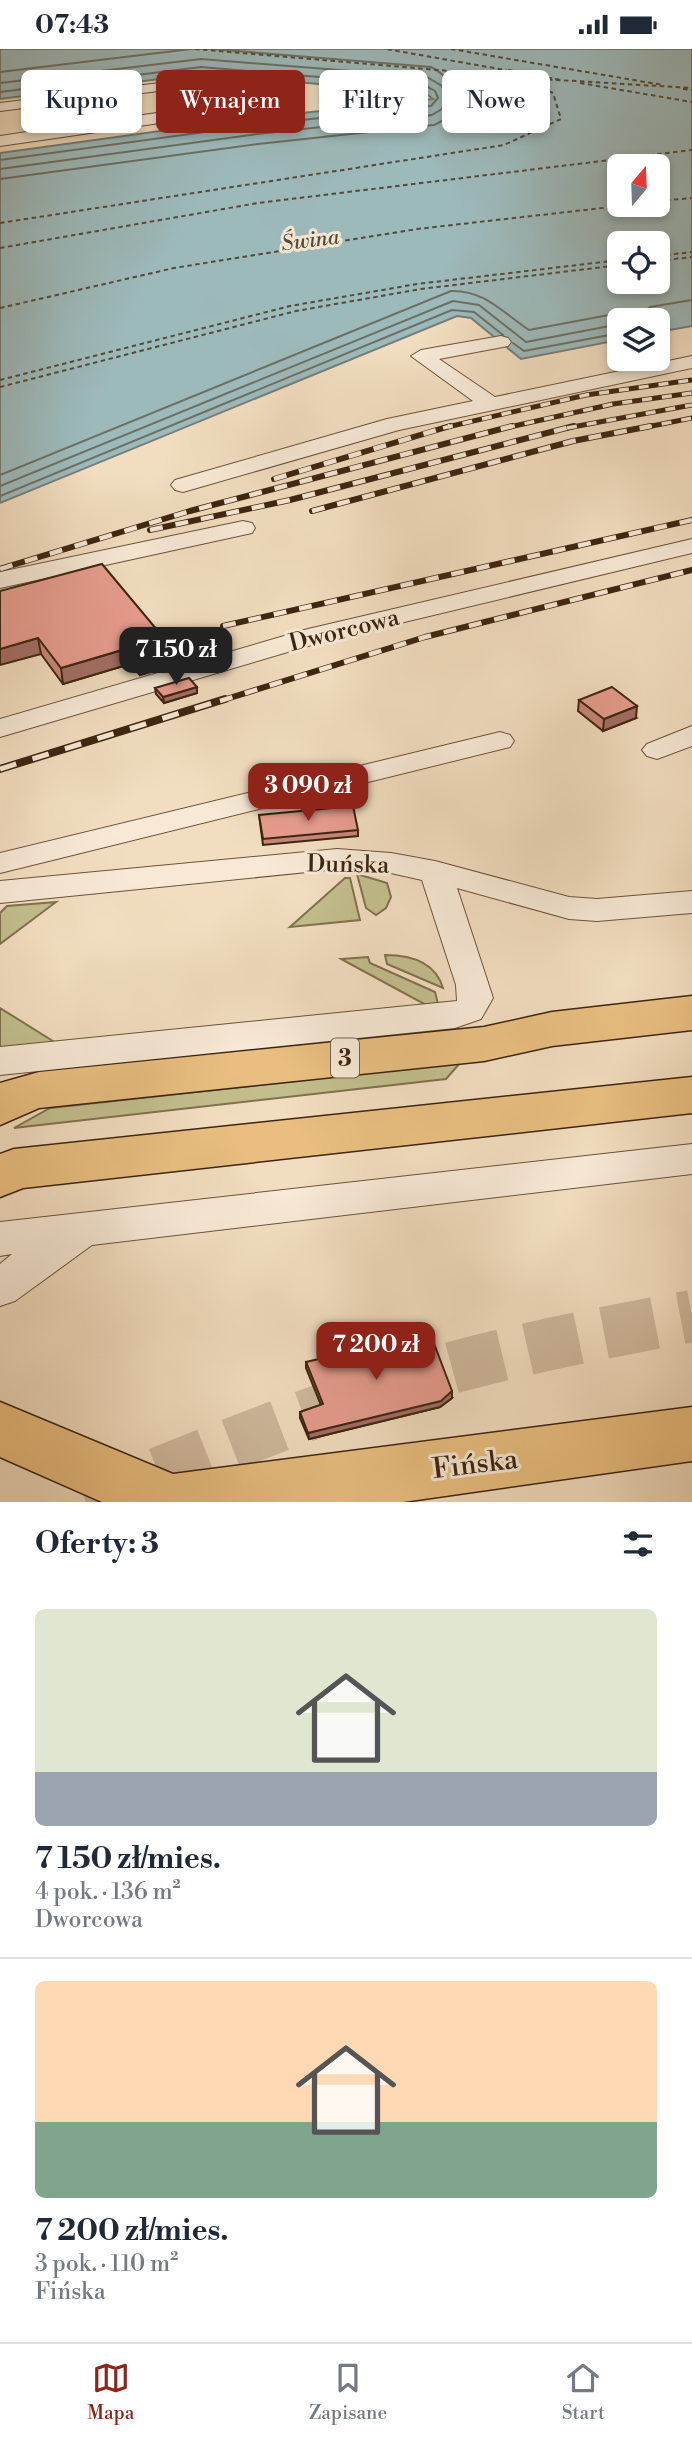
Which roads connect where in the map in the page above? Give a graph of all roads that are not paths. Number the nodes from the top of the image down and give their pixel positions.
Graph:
1 (0, 107) edge
2 (0, 141) edge
3 (501, 342) dead end
4 (692, 362) edge
5 (490, 403) junction
6 (183, 485) dead end
7 (243, 528) dead end
8 (151, 546) junction
9 (692, 547) edge
10 (0, 580) edge
11 (0, 597) edge
12 (0, 728) edge
13 (692, 735) edge
14 (500, 741) dead end
15 (657, 750) dead end
16 (0, 863) edge
17 (435, 872) junction
18 (0, 892) edge
19 (692, 902) edge
20 (692, 1013) edge
21 (0, 1061) edge
22 (692, 1095) edge
23 (0, 1106) edge
24 (692, 1159) edge
25 (0, 1178) edge
26 (84, 1229) junction
27 (0, 1239) edge
28 (0, 1288) edge
29 (0, 1429) edge
30 (692, 1434) edge
31 (169, 1502) edge
32 (175, 1502) edge

1 - 2 street
3 - 5 street
4 - 5 street
5 - 6 street
7 - 8 street
8 - 10 street
8 - 11 street
9 - 12 street, Dworcowa
13 - 15 street
14 - 16 street
17 - 18 street, Duńska
17 - 19 street, Duńska
17 - 21 street
20 - 23 highway, 3
22 - 25 highway
24 - 26 street
26 - 27 street
26 - 28 street
29 - 31 highway
30 - 32 highway, Fińska

